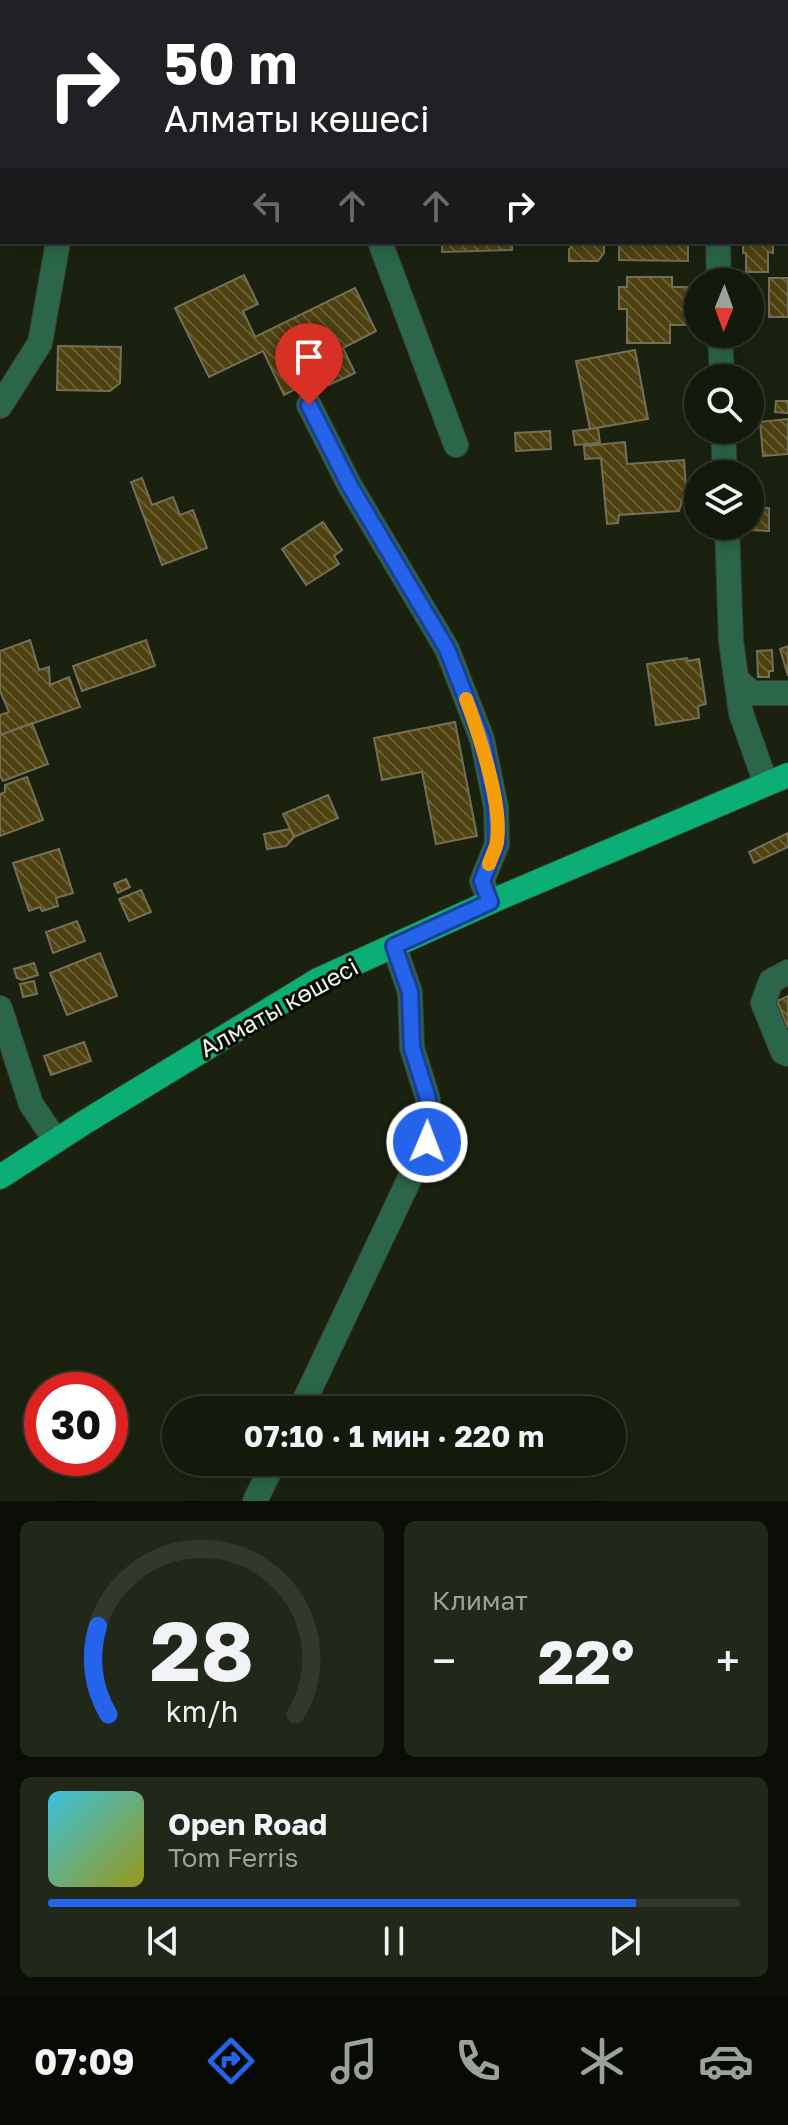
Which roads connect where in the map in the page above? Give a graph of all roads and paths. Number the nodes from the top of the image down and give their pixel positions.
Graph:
1 (58, 244) edge
2 (381, 244) edge
3 (718, 244) edge
4 (719, 268) edge
5 (309, 405) dead end
6 (0, 406) edge
7 (456, 445) dead end
8 (727, 540) edge
9 (736, 679) junction
10 (788, 693) edge
11 (777, 780) edge
12 (490, 902) junction
13 (394, 946) junction
14 (788, 972) edge
15 (0, 1008) edge
16 (788, 1054) edge
17 (56, 1141) junction
18 (0, 1177) edge
19 (307, 1396) edge
20 (267, 1476) edge
21 (255, 1501) edge

1 - 6 street
2 - 7 street
3 - 4 street
5 - 12 street
8 - 9 street
9 - 10 street
9 - 11 street
11 - 12 main road, Алматы көшесі
12 - 13 main road, Алматы көшесі
13 - 17 main road, Алматы көшесі
13 - 19 street
14 - 16 street
15 - 17 street
17 - 18 main road, Алматы көшесі
20 - 21 street

